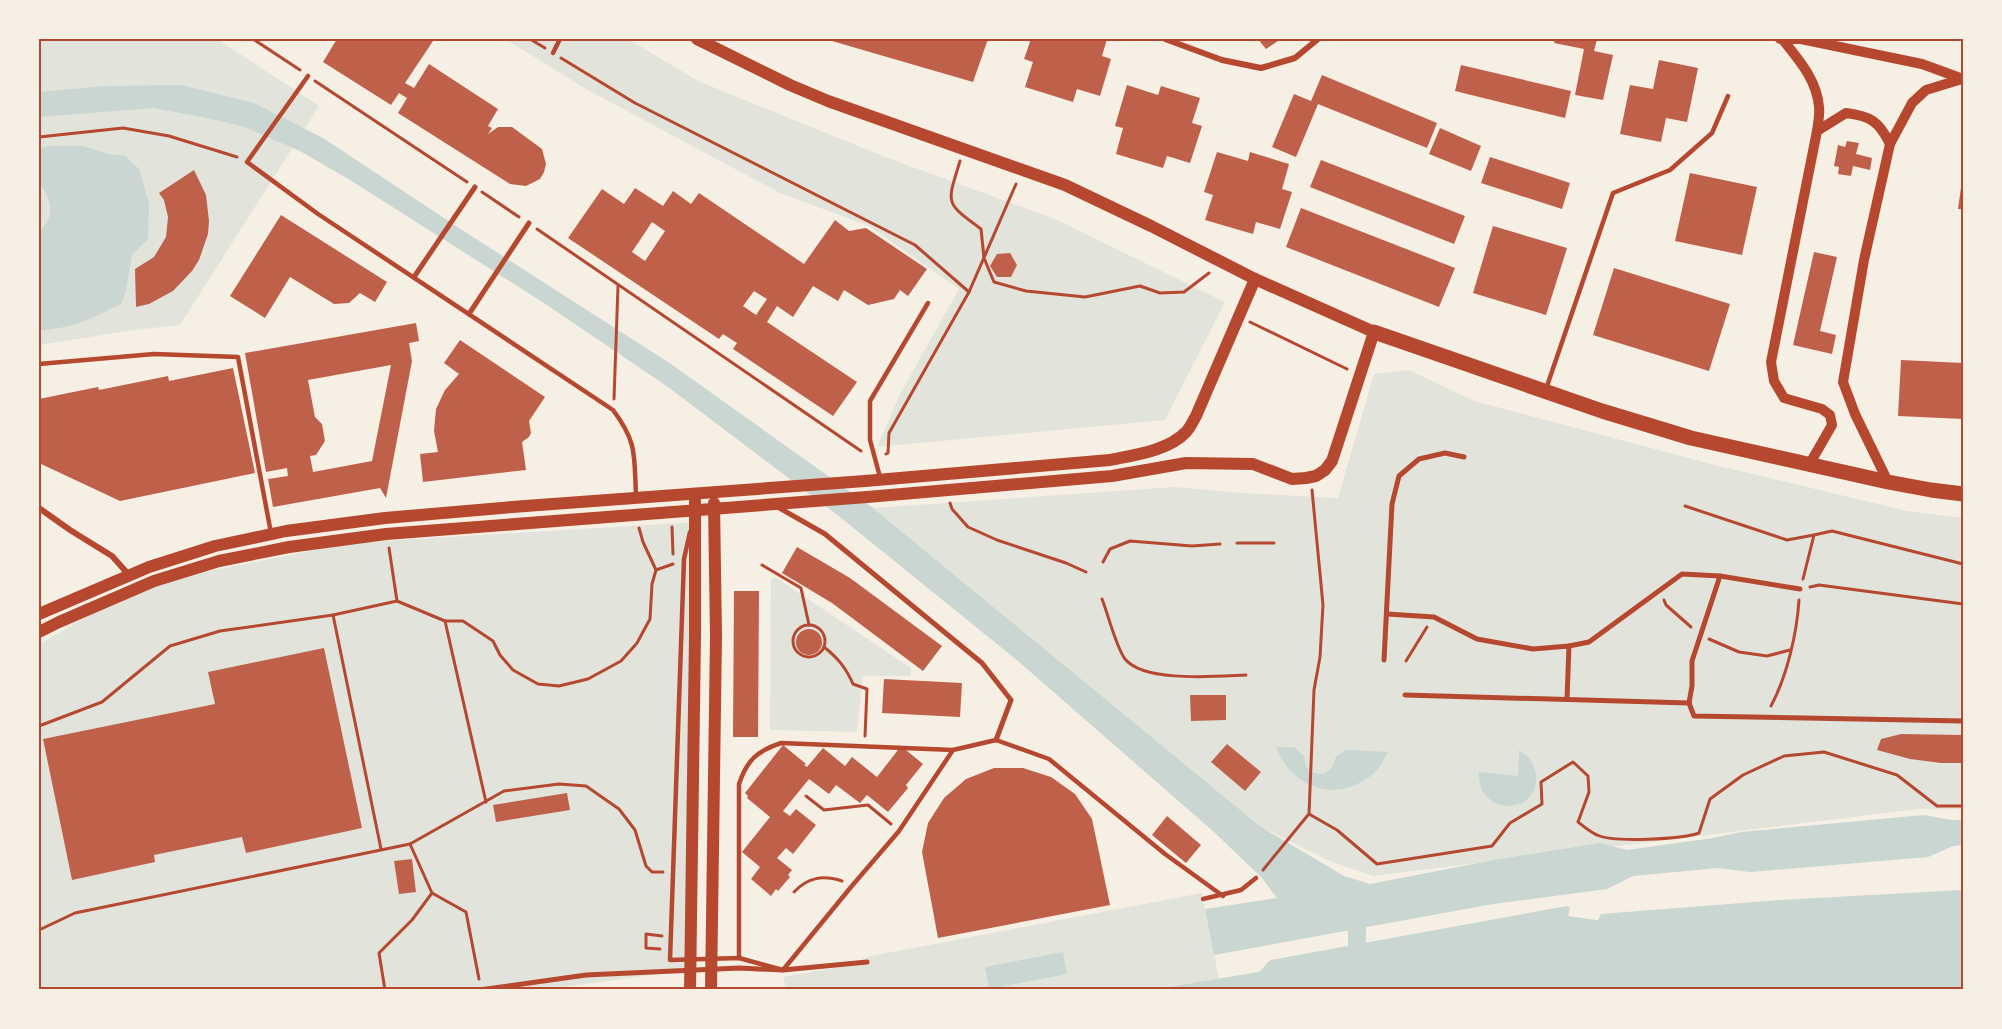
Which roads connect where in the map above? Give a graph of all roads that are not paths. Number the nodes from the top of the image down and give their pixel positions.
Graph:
1 (560, 39) edge
2 (1165, 39) edge
3 (1318, 39) edge
4 (1781, 39) edge
5 (704, 41) edge
6 (553, 53) road end
7 (308, 76) road end
8 (1962, 79) edge
9 (1728, 96) dead end
10 (1817, 131) junction
11 (1890, 144) junction
12 (475, 187) road end
13 (529, 223) road end
14 (414, 277) junction
15 (1255, 279) junction
16 (928, 303) dead end
17 (470, 314) junction
18 (1374, 332) junction
19 (39, 364) edge
20 (1545, 391) junction
21 (1464, 457) dead end
22 (1809, 465) junction
23 (881, 480) junction
24 (1888, 482) junction
25 (748, 490) junction
26 (714, 493) junction
27 (694, 494) junction
28 (1963, 494) edge
29 (636, 498) junction
30 (39, 508) edge
31 (715, 508) junction
32 (695, 510) junction
33 (272, 534) junction
34 (129, 575) junction
35 (1720, 576) junction
36 (1800, 589) road end
37 (39, 614) edge
38 (1387, 614) junction
39 (39, 632) edge
40 (1569, 646) junction
41 (1384, 660) dead end
42 (1405, 695) dead end
43 (1567, 699) junction
44 (1689, 703) junction
45 (1963, 721) edge
46 (996, 740) junction
47 (953, 750) junction
48 (1256, 878) road end
49 (1222, 896) junction
50 (1203, 899) dead end
51 (739, 958) junction
52 (867, 962) dead end
53 (783, 970) junction
54 (480, 990) edge
55 (690, 990) edge
56 (711, 990) edge

1 - 6 lane
2 - 3 street
4 - 8 street
4 - 10 street
5 - 15 main road
7 - 14 lane
8 - 11 street
9 - 20 lane
10 - 11 street
10 - 22 street
11 - 24 street
12 - 14 street
13 - 17 street
14 - 17 lane
15 - 18 main road
15 - 23 main road
16 - 23 lane
17 - 29 lane
18 - 20 main road
18 - 31 main road
19 - 33 lane
20 - 22 main road
21 - 38 street
22 - 24 main road
23 - 25 main road
24 - 28 main road
25 - 26 main road
25 - 46 street
26 - 27 main road
26 - 31 main road
27 - 29 main road
27 - 32 main road
29 - 33 main road
30 - 34 street
31 - 32 main road
31 - 56 main road
32 - 39 main road
32 - 51 lane
32 - 55 main road
33 - 34 main road
34 - 37 main road
35 - 36 street
35 - 40 street
35 - 44 street
38 - 40 street
38 - 41 street
40 - 43 street
42 - 43 street
43 - 44 street
44 - 45 street
46 - 47 lane
46 - 49 lane
47 - 51 lane
47 - 53 lane
48 - 49 lane
49 - 50 lane
51 - 53 lane
52 - 53 street
53 - 54 street

